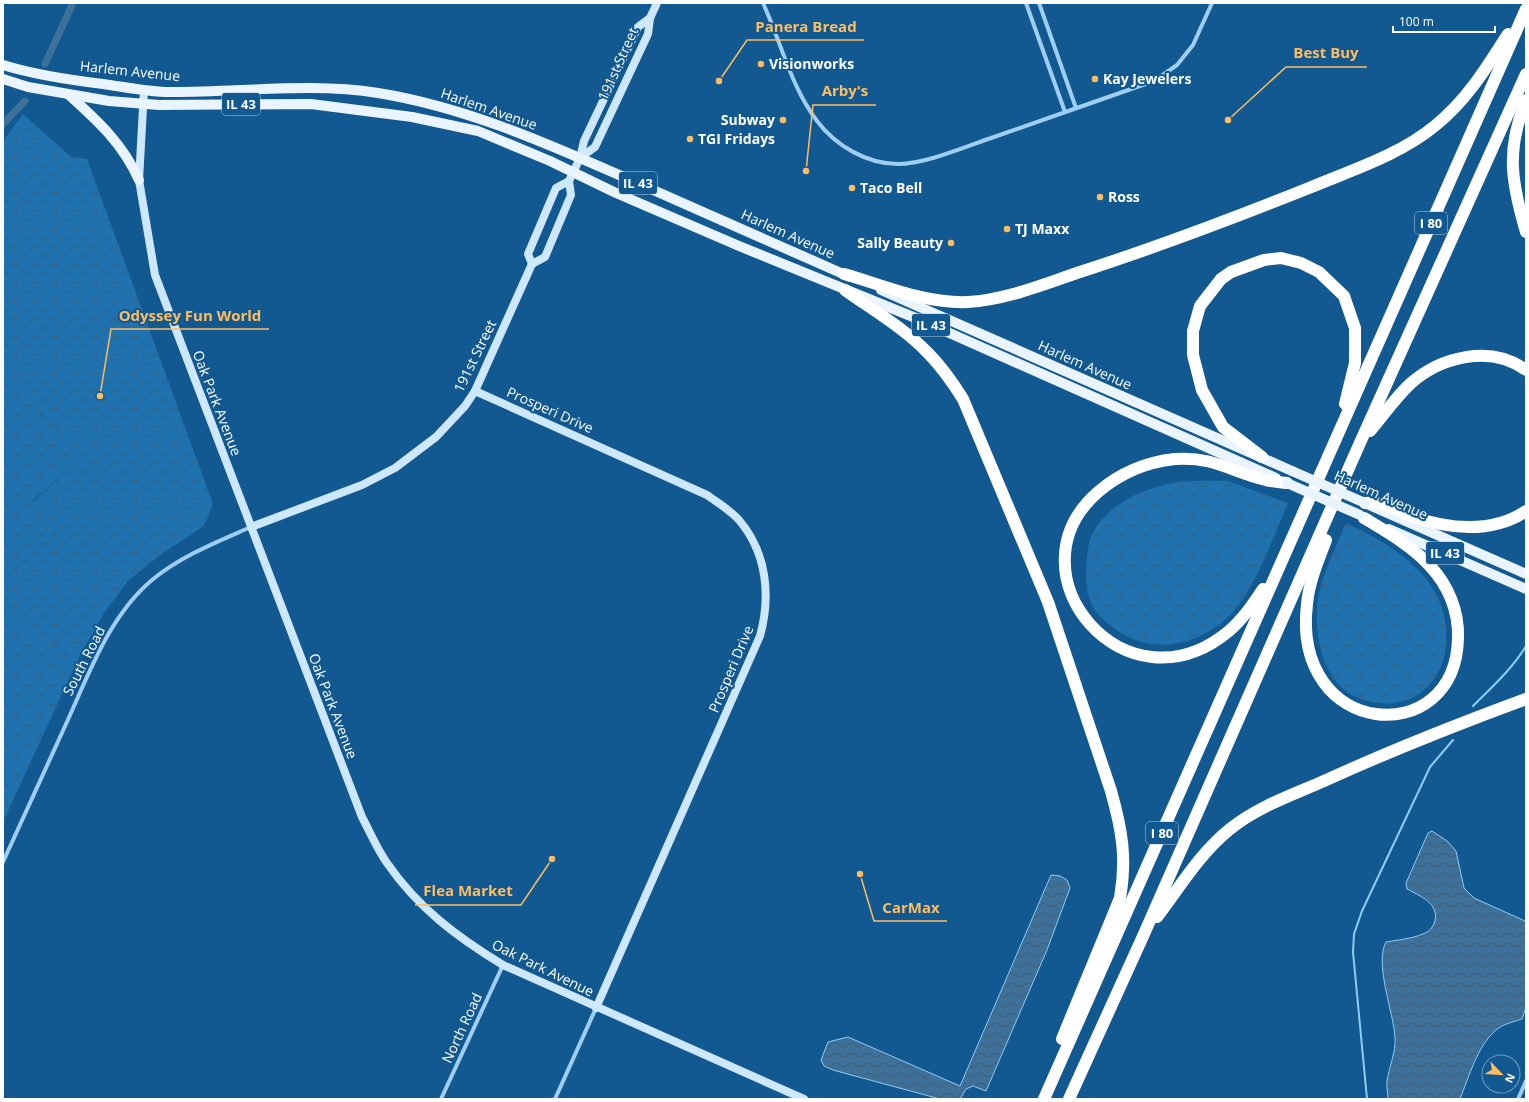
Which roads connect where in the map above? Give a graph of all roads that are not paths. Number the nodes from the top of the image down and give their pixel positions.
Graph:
1 (657, 3) edge
2 (763, 3) edge
3 (1026, 3) edge
4 (1039, 3) edge
5 (1212, 3) edge
6 (1526, 7) edge
7 (650, 18) junction
8 (3, 65) edge
9 (1526, 74) edge
10 (3, 79) edge
11 (144, 90) junction
12 (68, 95) junction
13 (1526, 100) edge
14 (144, 104) junction
15 (1076, 108) junction
16 (1065, 112) junction
17 (580, 158) junction
18 (571, 176) junction
19 (139, 180) junction
20 (1526, 232) edge
21 (532, 264) junction
22 (844, 274) junction
23 (845, 290) junction
24 (1526, 370) edge
25 (475, 391) junction
26 (1336, 437) junction
27 (1359, 444) junction
28 (1262, 457) junction
29 (1287, 483) junction
30 (1365, 503) junction
31 (1526, 511) edge
32 (1362, 517) junction
33 (1328, 519) junction
34 (251, 527) junction
35 (1279, 567) junction
36 (1526, 574) edge
37 (1526, 589) edge
38 (1526, 699) edge
39 (3, 862) edge
40 (1144, 934) junction
41 (503, 965) junction
42 (596, 1008) junction
43 (1526, 1081) edge
44 (441, 1099) edge
45 (555, 1099) edge
46 (804, 1099) edge
47 (1036, 1099) edge
48 (1044, 1099) edge
49 (1069, 1099) edge
50 (1518, 1099) edge

1 - 7 street, 191st Street
2 - 16 street
3 - 16 street
4 - 15 street
5 - 15 street
6 - 22 highway
6 - 26 highway, I 80
7 - 17 street, 191st Street
7 - 17 street, 191st Street
8 - 11 main road, Harlem Avenue / IL 43
9 - 27 highway, I 80
10 - 12 main road, Harlem Avenue / IL 43
11 - 14 street, Oak Park Avenue
11 - 17 main road, Harlem Avenue / IL 43
12 - 14 main road, Harlem Avenue / IL 43
12 - 19 main road
13 - 20 highway
14 - 18 main road, Harlem Avenue / IL 43
14 - 19 street, Oak Park Avenue
15 - 16 street
17 - 18 street, 191st Street
17 - 22 main road, Harlem Avenue / IL 43
18 - 21 street, 191st Street
18 - 21 street, 191st Street
18 - 23 main road, Harlem Avenue / IL 43
19 - 34 street, Oak Park Avenue
21 - 25 street, 191st Street
22 - 28 main road, Harlem Avenue / IL 43
23 - 29 main road, Harlem Avenue / IL 43
23 - 47 highway
24 - 27 highway
25 - 34 street, 191st Street
25 - 42 street, Prosperi Drive
26 - 28 highway
26 - 35 highway, I 80
27 - 33 highway, I 80
28 - 30 main road, Harlem Avenue / IL 43, bridge
29 - 32 main road, Harlem Avenue / IL 43, bridge
29 - 35 highway
30 - 31 highway
30 - 36 main road, Harlem Avenue / IL 43
32 - 33 highway
32 - 37 main road, Harlem Avenue / IL 43
33 - 40 highway, I 80
34 - 39 street, South Road
34 - 41 street, Oak Park Avenue
35 - 48 highway, I 80
38 - 40 highway
40 - 49 highway, I 80
41 - 42 street, Oak Park Avenue
41 - 44 street, North Road
42 - 45 street
42 - 46 street, Oak Park Avenue
43 - 50 street

